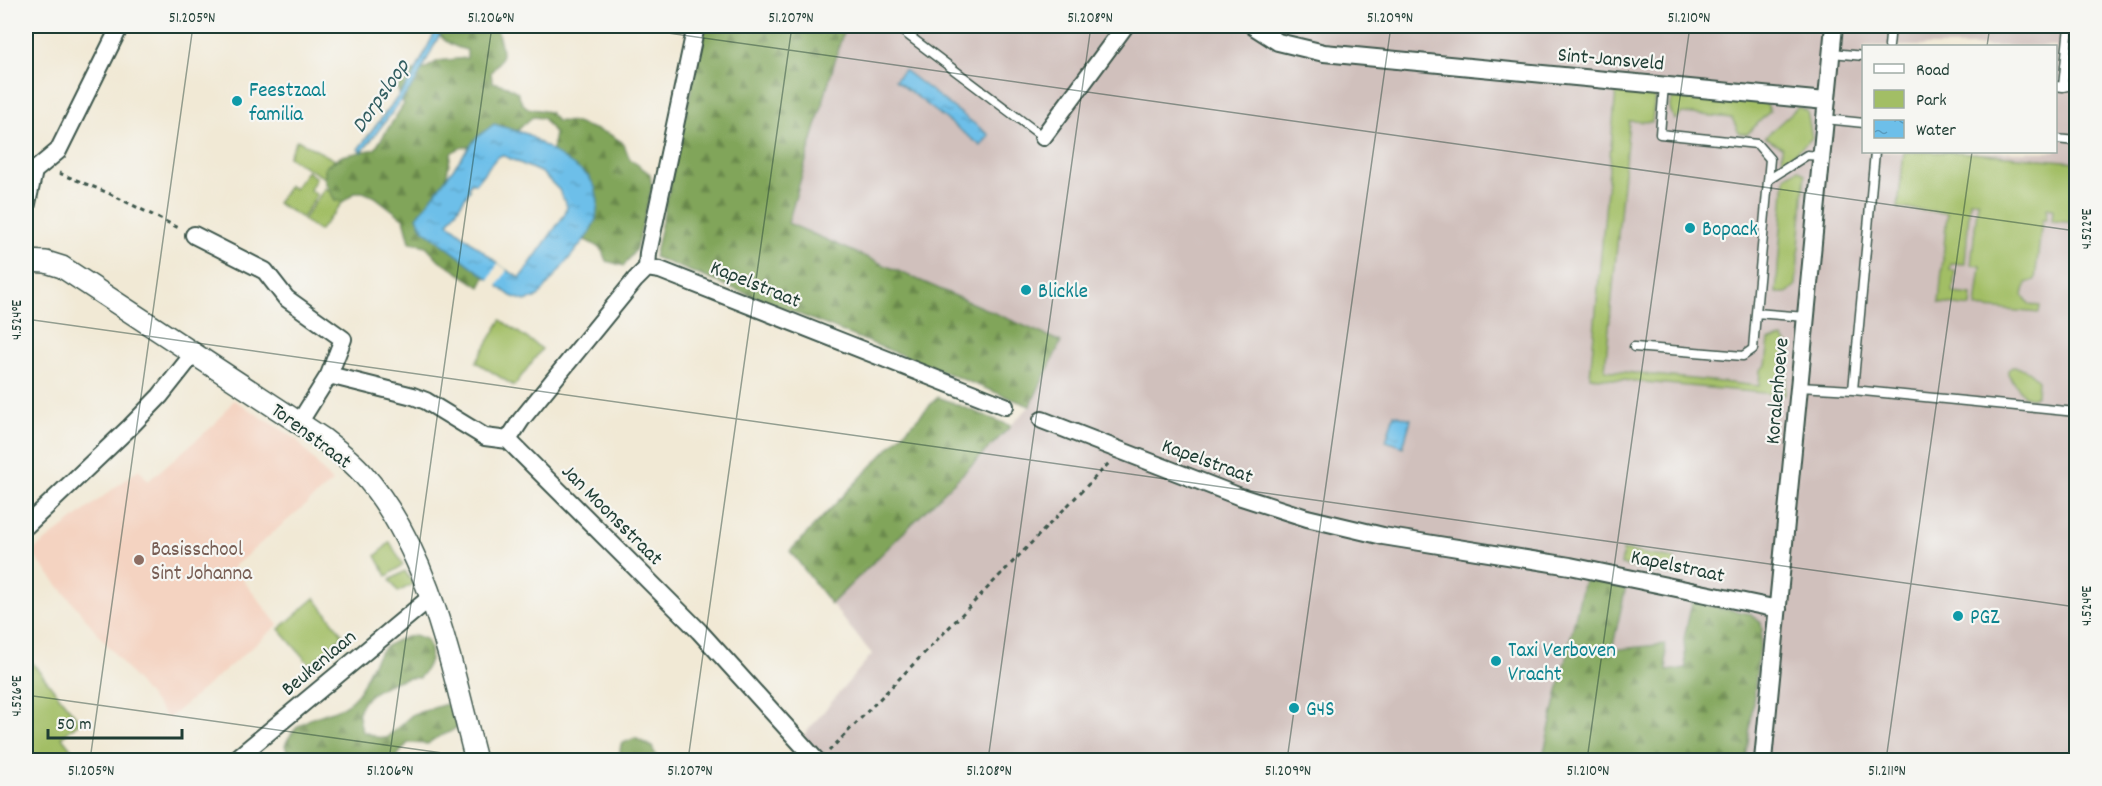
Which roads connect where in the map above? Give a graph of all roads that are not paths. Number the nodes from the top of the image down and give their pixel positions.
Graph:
1 (120, 26) edge
2 (696, 26) edge
3 (896, 26) edge
4 (1125, 26) edge
5 (1253, 26) edge
6 (1834, 26) edge
7 (1891, 26) edge
8 (2069, 26) edge
9 (1889, 45) edge
10 (1832, 53) junction
11 (1862, 57) edge
12 (2076, 84) edge
13 (1664, 85) junction
14 (2059, 86) edge
15 (1826, 101) junction
16 (1825, 119) junction
17 (1862, 123) edge
18 (1043, 137) joint
19 (2057, 139) edge
20 (2076, 141) edge
21 (1875, 153) edge
22 (1820, 156) junction
23 (30, 166) edge
24 (1768, 180) junction
25 (26, 208) edge
26 (195, 235) road end
27 (26, 261) edge
28 (647, 268) junction
29 (1756, 313) junction
30 (1806, 317) junction
31 (1634, 347) dead end
32 (194, 353) junction
33 (329, 375) junction
34 (1799, 387) junction
35 (1853, 390) junction
36 (1005, 406) dead end
37 (2076, 412) edge
38 (1042, 420) dead end
39 (299, 423) junction
40 (508, 441) junction
41 (26, 526) edge
42 (430, 597) junction
43 (1778, 609) junction
44 (822, 756) edge
45 (235, 760) edge
46 (476, 760) edge
47 (1763, 760) edge

1 - 23 street
2 - 28 street
3 - 18 lane
4 - 18 street
5 - 13 street, Sint-Jansveld
6 - 10 street, Koralenhoeve
7 - 9 lane
8 - 14 lane
10 - 11 lane
10 - 15 street, Koralenhoeve
12 - 14 lane
13 - 15 street, Sint-Jansveld
13 - 24 lane
15 - 16 street, Koralenhoeve
16 - 17 lane
16 - 22 street, Koralenhoeve
19 - 20 lane
21 - 35 lane
22 - 24 lane
22 - 30 street, Koralenhoeve
23 - 25 street
24 - 29 lane
26 - 33 street
27 - 32 street, Torenstraat
28 - 36 street, Kapelstraat
28 - 40 street
29 - 30 lane
29 - 31 lane
30 - 34 street, Koralenhoeve
32 - 39 street, Torenstraat
32 - 41 street
33 - 39 street
33 - 40 street
34 - 35 lane
34 - 43 street, Koralenhoeve
35 - 37 lane
38 - 43 street, Kapelstraat
39 - 42 street, Torenstraat
40 - 44 street, Jan Moonsstraat
42 - 45 street, Beukenlaan
42 - 46 street, Torenstraat
43 - 47 street, Koralenhoeve

